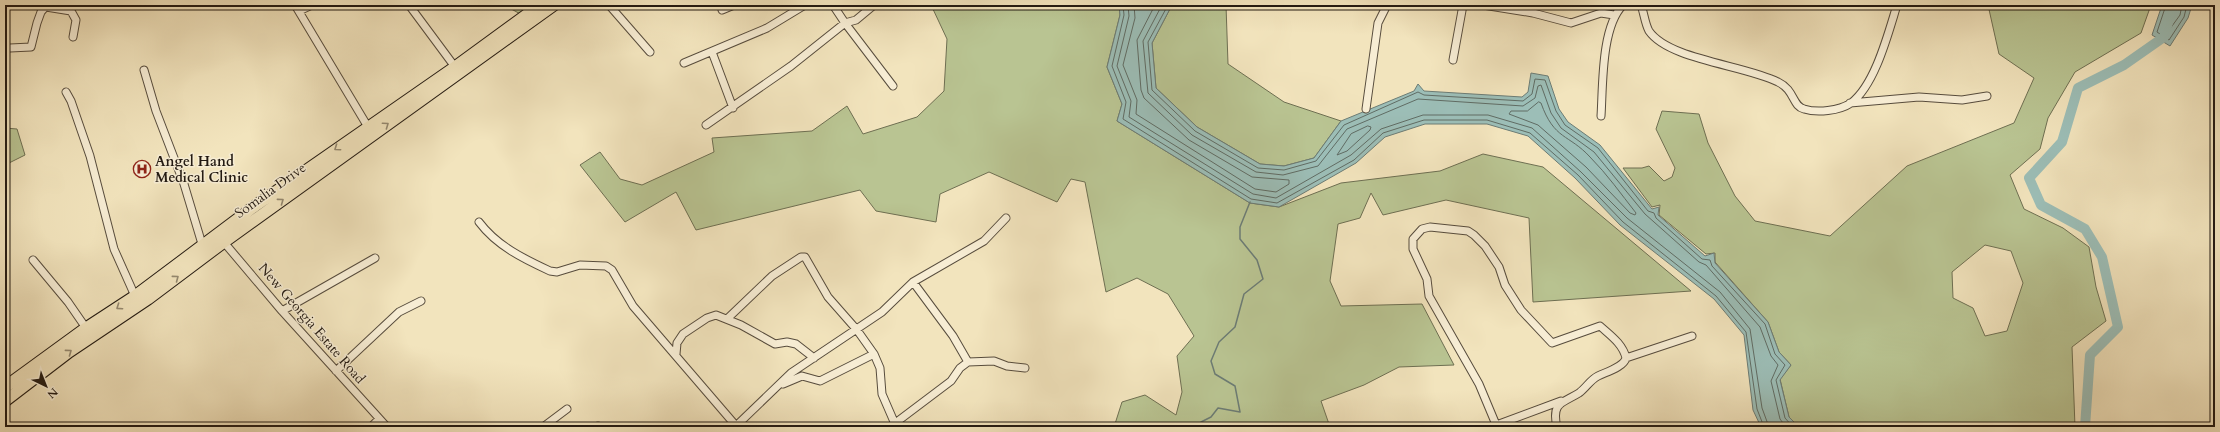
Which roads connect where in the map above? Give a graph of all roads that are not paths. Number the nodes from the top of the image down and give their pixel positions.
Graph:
1 (312, 5) edge
2 (409, 5) edge
3 (540, 5) edge
4 (554, 5) edge
5 (609, 5) edge
6 (734, 5) edge
7 (804, 5) edge
8 (833, 5) edge
9 (874, 5) edge
10 (1387, 5) edge
11 (1463, 5) edge
12 (1483, 5) edge
13 (1623, 5) edge
14 (1641, 5) edge
15 (1897, 5) edge
16 (47, 6) edge
17 (297, 8) edge
18 (722, 10) dead end
19 (1614, 15) junction
20 (845, 23) junction
21 (73, 37) dead end
22 (10, 48) dead end
23 (650, 52) dead end
24 (712, 52) junction
25 (1453, 60) dead end
26 (684, 63) dead end
27 (456, 67) junction
28 (144, 70) dead end
29 (893, 86) dead end
30 (66, 92) dead end
31 (1987, 96) dead end
32 (1850, 103) junction
33 (733, 108) junction
34 (1366, 109) dead end
35 (1601, 116) dead end
36 (706, 126) dead end
37 (368, 127) junction
38 (1006, 218) dead end
39 (479, 222) dead end
40 (221, 238) junction
41 (202, 244) junction
42 (375, 258) dead end
43 (33, 260) dead end
44 (913, 282) junction
45 (135, 296) junction
46 (421, 301) dead end
47 (282, 311) junction
48 (728, 319) junction
49 (86, 328) junction
50 (857, 330) junction
51 (1692, 336) dead end
52 (676, 354) junction
53 (874, 354) junction
54 (814, 358) junction
55 (1626, 358) junction
56 (968, 362) junction
57 (1025, 368) dead end
58 (336, 371) junction
59 (5, 387) edge
60 (778, 387) junction
61 (1561, 401) junction
62 (5, 402) edge
63 (567, 409) dead end
64 (379, 419) junction
65 (893, 425) edge
66 (737, 426) edge
67 (1495, 426) edge
68 (370, 427) edge
69 (387, 427) edge
70 (543, 427) edge
71 (1556, 427) edge

1 - 17 street
2 - 27 street
3 - 27 main road, Somalia Drive
40 -> 4 main road, Somalia Drive
5 - 23 street
6 - 18 street
7 - 24 street
8 - 20 street
9 - 20 street
10 - 34 street
11 - 25 street
12 - 19 street
13 - 19 street
14 - 32 street
15 - 32 street
16 - 21 street
16 - 22 street
17 - 37 street
19 - 35 street
20 - 29 street
20 - 33 street
24 - 26 street
24 - 33 street
27 - 37 main road, Somalia Drive
28 - 41 street
30 - 45 street
31 - 32 street
33 - 36 street
37 -> 40 main road, Somalia Drive
38 - 44 street
39 - 52 street
40 - 41 main road, Somalia Drive
40 - 47 street, New Georgia Estate Road
62 -> 40 main road, Somalia Drive
41 - 45 main road, Somalia Drive
42 - 47 street
43 - 49 street
44 - 50 street
44 - 56 street
45 -> 49 main road, Somalia Drive
46 - 58 street
47 - 58 street, New Georgia Estate Road
48 - 50 street
48 - 52 street
48 - 54 street
49 - 59 main road, Somalia Drive
50 - 53 street
50 - 54 street
51 - 55 street
52 - 66 street
53 - 60 street
53 - 65 street
54 - 60 street
55 - 61 street
55 - 67 street
56 - 57 street
56 - 65 street
58 - 64 street, New Georgia Estate Road
60 - 66 street
61 - 67 street
61 - 71 street
63 - 70 street
64 - 68 street
64 - 69 street, New Georgia Estate Road

